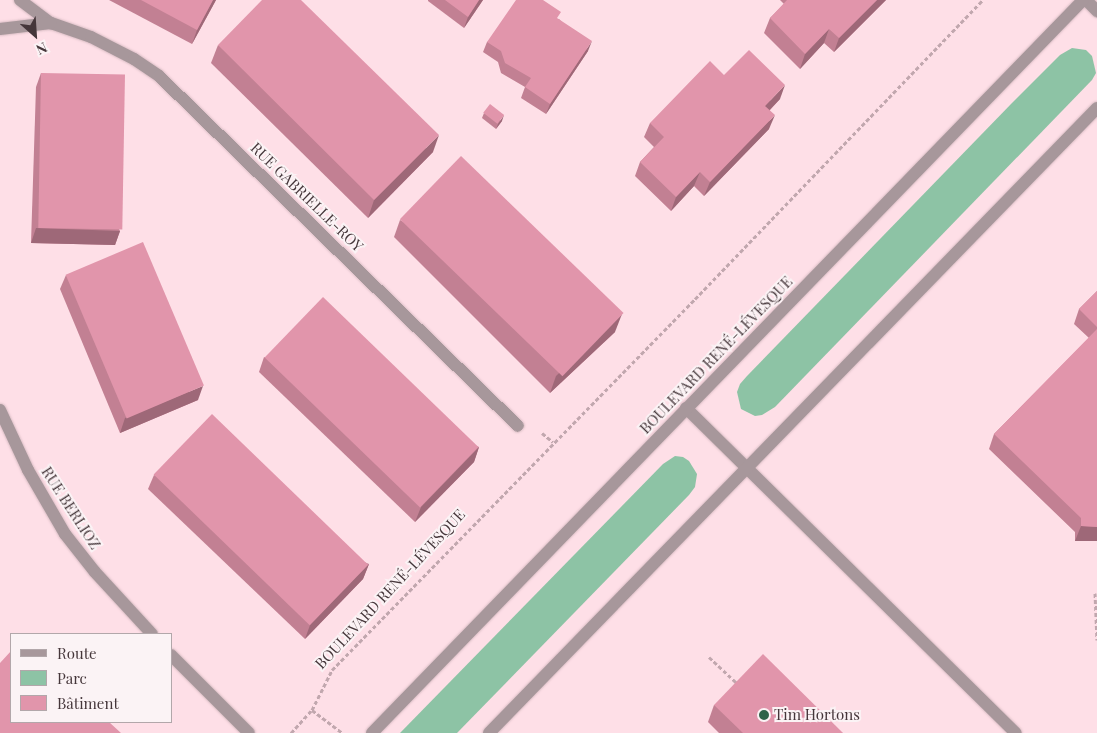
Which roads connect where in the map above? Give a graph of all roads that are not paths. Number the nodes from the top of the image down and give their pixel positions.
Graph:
1 (20, 0) edge
2 (1085, 0) edge
3 (1097, 11) edge
4 (51, 23) junction
5 (0, 29) edge
6 (1097, 108) edge
7 (686, 408) junction
8 (0, 410) edge
9 (518, 426) dead end
10 (747, 468) junction
11 (151, 633) edge
12 (172, 656) edge
13 (249, 733) edge
14 (372, 733) edge
15 (489, 733) edge
16 (1016, 733) edge

1 - 4 street, RUE GABRIELLE-ROY
2 - 3 street
2 - 7 street, BOULEVARD RENÉ-LÉVESQUE
4 - 5 street, RUE GABRIELLE-ROY
4 - 9 street, RUE GABRIELLE-ROY
6 - 10 street
7 - 10 street
7 - 14 street, BOULEVARD RENÉ-LÉVESQUE
8 - 11 street, RUE BERLIOZ
10 - 15 street
10 - 16 street
12 - 13 street

